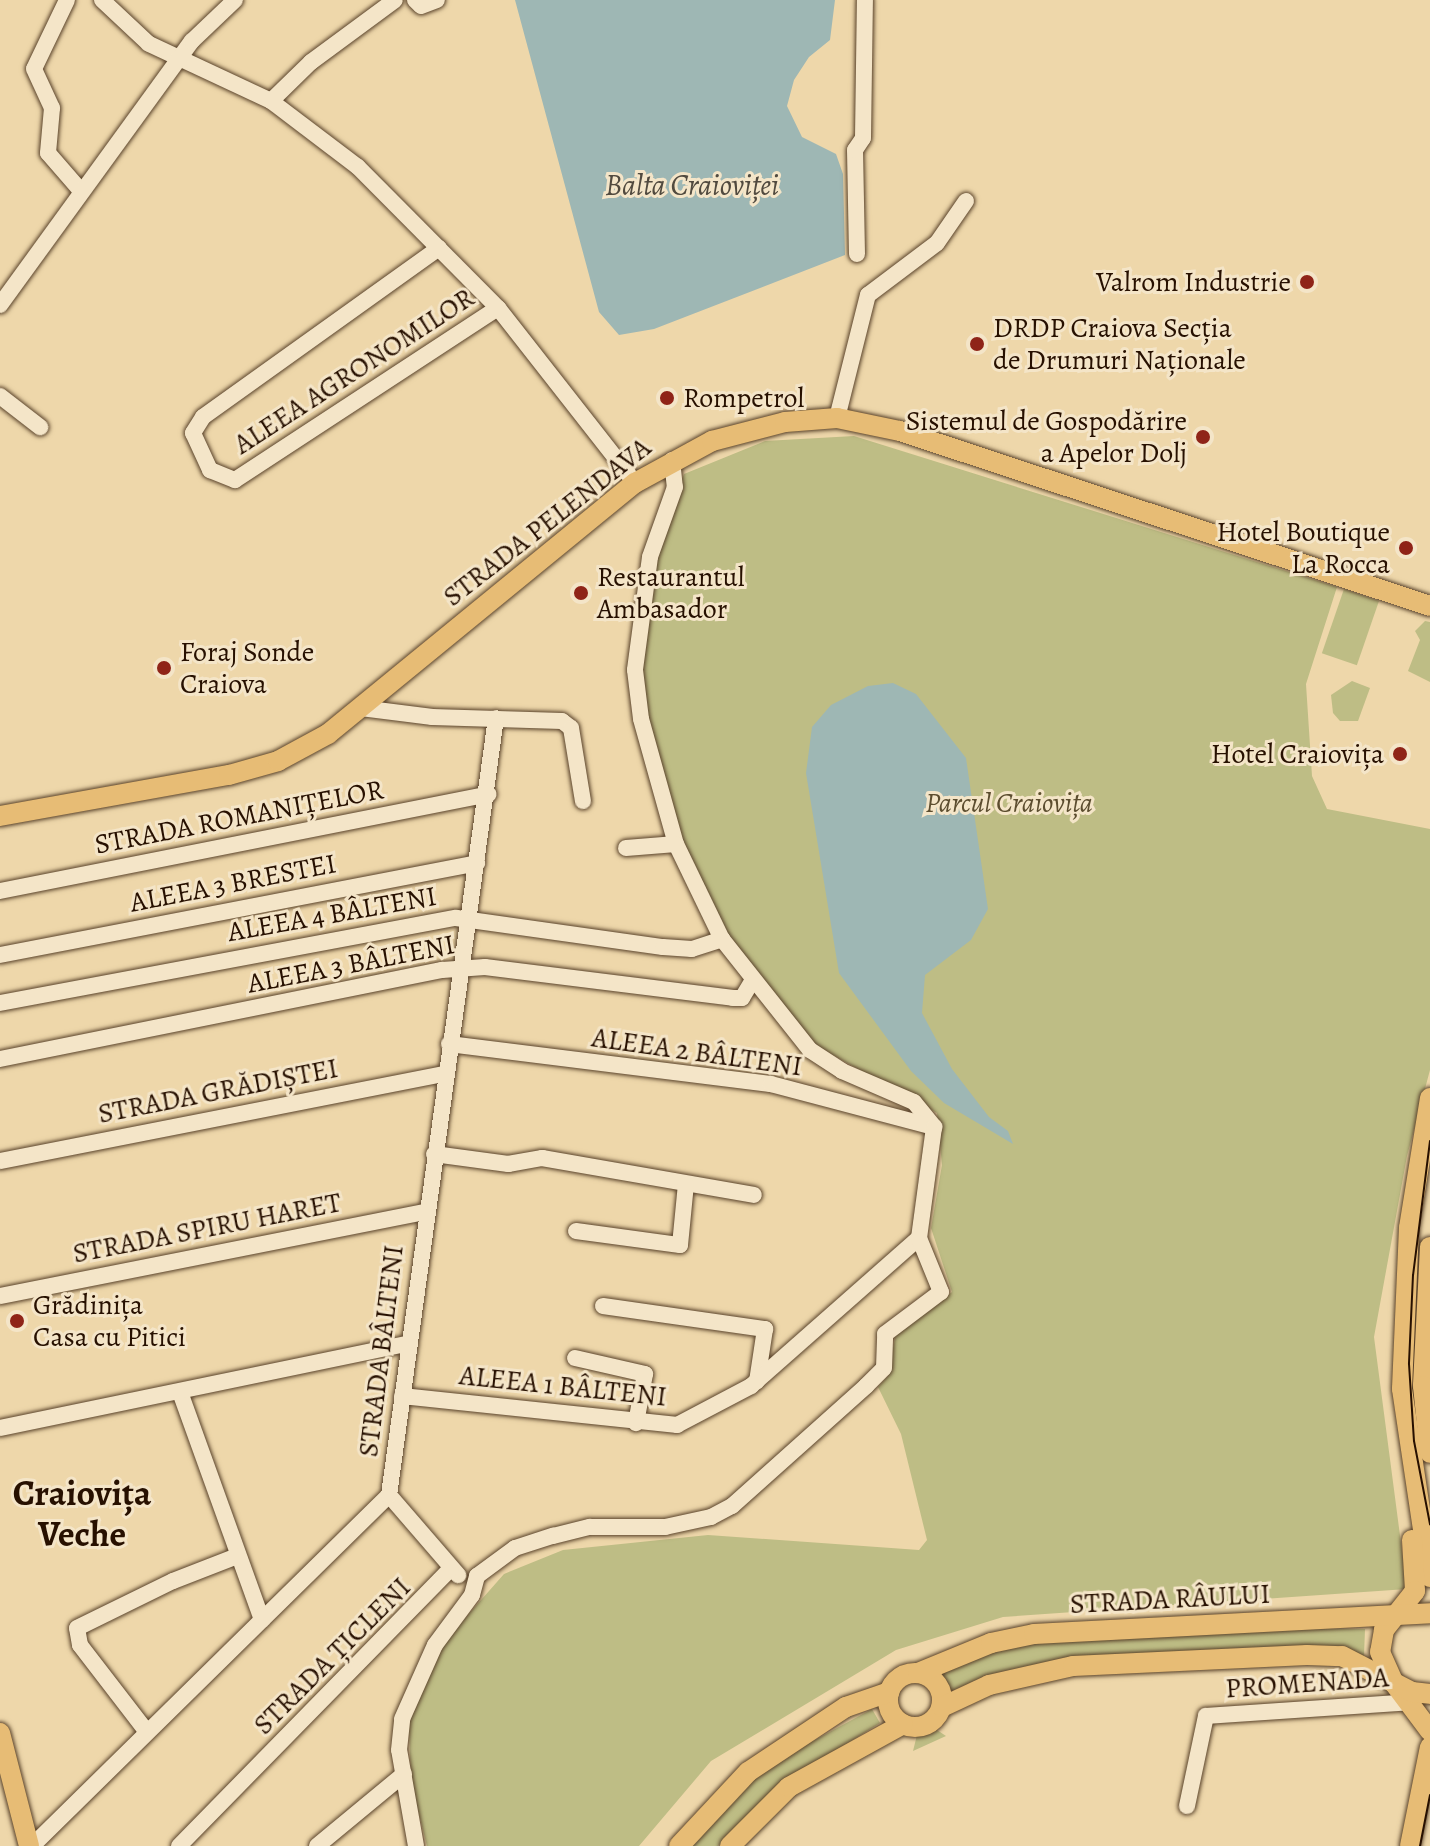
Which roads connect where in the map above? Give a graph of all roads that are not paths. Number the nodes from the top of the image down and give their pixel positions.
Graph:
1 (67, 0) edge
2 (102, 0) edge
3 (235, 0) edge
4 (395, 0) edge
5 (415, 0) edge
6 (437, 0) edge
7 (865, 0) edge
8 (179, 60) junction
9 (271, 101) junction
10 (81, 191) junction
11 (966, 201) dead end
12 (439, 248) junction
13 (857, 254) dead end
14 (0, 305) edge
15 (498, 308) junction
16 (0, 396) edge
17 (837, 418) junction
18 (40, 427) dead end
19 (672, 460) junction
20 (635, 483) junction
21 (1430, 606) edge
22 (361, 708) junction
23 (496, 718) junction
24 (488, 794) junction
25 (583, 801) dead end
26 (0, 816) edge
27 (676, 844) junction
28 (626, 848) dead end
29 (477, 863) junction
30 (0, 891) edge
31 (468, 921) junction
32 (722, 939) junction
33 (0, 955) edge
34 (461, 968) junction
35 (753, 980) junction
36 (0, 1003) edge
37 (449, 1044) junction
38 (0, 1059) edge
39 (445, 1074) junction
40 (1430, 1098) edge
41 (934, 1127) junction
42 (434, 1154) junction
43 (0, 1161) edge
44 (686, 1184) junction
45 (754, 1195) dead end
46 (425, 1212) junction
47 (576, 1231) dead end
48 (919, 1238) junction
49 (1430, 1247) edge
50 (0, 1296) edge
51 (603, 1306) dead end
52 (406, 1344) junction
53 (575, 1358) dead end
54 (757, 1381) junction
55 (180, 1392) junction
56 (402, 1396) junction
57 (636, 1423) junction
58 (0, 1428) edge
59 (1430, 1453) edge
60 (1414, 1484) junction
61 (389, 1495) junction
62 (237, 1556) junction
63 (450, 1569) junction
64 (1430, 1577) edge
65 (472, 1584) junction
66 (1430, 1613) edge
67 (1395, 1617) junction
68 (262, 1620) junction
69 (918, 1673) junction
70 (1394, 1683) junction
71 (889, 1692) junction
72 (1430, 1694) edge
73 (1409, 1702) junction
74 (942, 1707) junction
75 (903, 1724) junction
76 (1430, 1731) edge
77 (147, 1732) junction
78 (0, 1736) edge
79 (1430, 1747) edge
80 (404, 1774) junction
81 (1187, 1806) dead end
82 (30, 1846) edge
83 (179, 1846) edge
84 (317, 1846) edge
85 (416, 1846) edge
86 (679, 1846) edge
87 (730, 1846) edge
88 (1410, 1846) edge

1 - 10 street
2 - 8 street
3 - 8 street
4 - 9 street
5 - 6 street
7 - 13 street
8 - 9 street
8 - 10 street
9 - 12 street
10 - 14 street
11 - 17 street
12 - 15 street
12 - 15 street, ALEEA AGRONOMILOR
15 - 20 street
16 - 18 street
17 - 19 main road, STRADA PELENDAVA
17 - 21 main road, STRADA PELENDAVA
19 - 20 main road, STRADA PELENDAVA
19 - 27 street
20 - 22 main road, STRADA PELENDAVA
22 - 23 street
22 - 26 main road, STRADA PELENDAVA
23 - 24 street, STRADA BÂLTENI
23 - 25 street
24 - 29 street, STRADA BÂLTENI
24 - 30 street, STRADA ROMANIȚELOR
27 - 28 street
27 - 32 street
29 - 31 street, STRADA BÂLTENI
29 - 33 street, ALEEA 3 BRESTEI
31 - 32 street, ALEEA 4 BÂLTENI
31 - 34 street, STRADA BÂLTENI
31 - 36 street, ALEEA 4 BÂLTENI
32 - 35 street
34 - 35 street, ALEEA 3 BÂLTENI
34 - 37 street, STRADA BÂLTENI
34 - 38 street, ALEEA 3 BÂLTENI
35 - 41 street
37 - 39 street, STRADA BÂLTENI
37 - 41 street, ALEEA 2 BÂLTENI
39 - 42 street, STRADA BÂLTENI
39 - 43 street, STRADA GRĂDIȘTEI
40 - 60 main road
41 - 48 street
42 - 44 street
42 - 46 street, STRADA BÂLTENI
44 - 45 street
44 - 47 street
46 - 50 street, STRADA SPIRU HARET
46 - 52 street, STRADA BÂLTENI
48 - 54 street, ALEEA 1 BÂLTENI
48 - 65 street
49 - 59 main road
51 - 54 street
52 - 55 street
52 - 56 street, STRADA BÂLTENI
53 - 57 street
54 - 57 street, ALEEA 1 BÂLTENI
55 - 58 street
55 - 62 street
56 - 57 street, ALEEA 1 BÂLTENI
56 - 61 street, STRADA BÂLTENI
60 - 64 main road
60 - 67 main road
61 - 63 street, STRADA ȚICLENI
61 - 68 street, STRADA BÂLTENI
62 - 68 street
62 - 77 street
63 - 65 street
63 - 83 street, STRADA ȚICLENI
65 - 80 street
66 - 67 main road, STRADA RÂULUI
67 - 69 main road, STRADA RÂULUI
67 - 70 main road
68 - 77 street, STRADA BÂLTENI
69 - 71 main road, STRADA RÂULUI
69 - 74 main road
70 - 72 main road
70 - 73 main road
70 - 74 main road
71 - 75 main road
71 - 86 main road, STRADA RÂULUI
73 - 76 main road
73 - 81 street, PROMENADA
74 - 75 main road
75 - 87 main road
77 - 82 street, STRADA BÂLTENI
78 - 82 main road
79 - 88 main road
80 - 84 street
80 - 85 street

